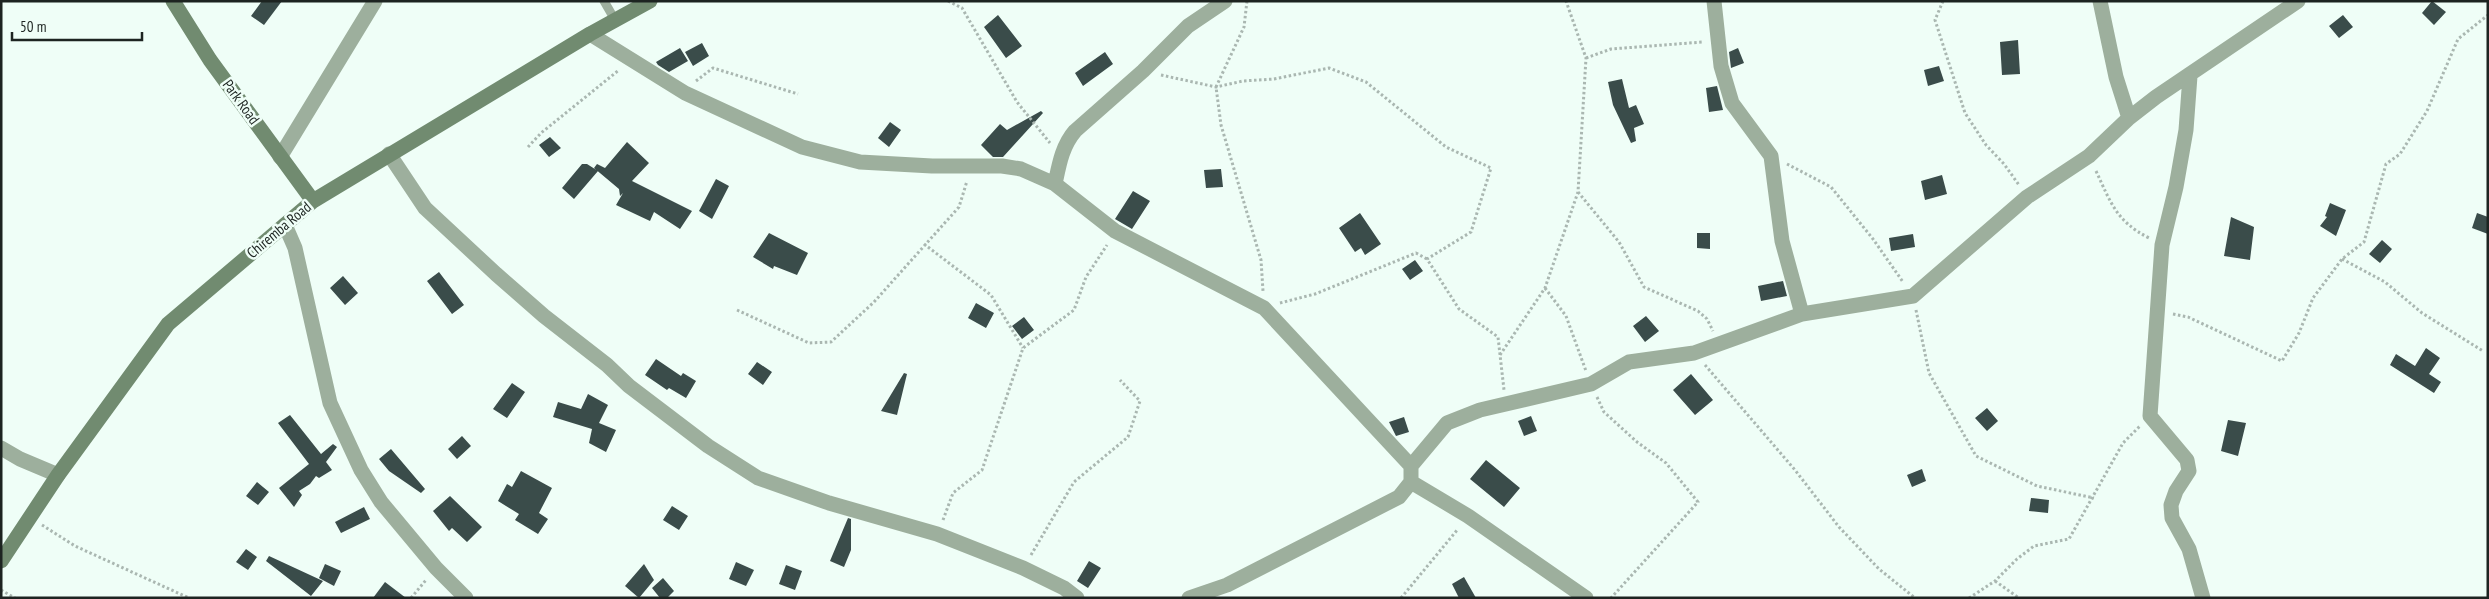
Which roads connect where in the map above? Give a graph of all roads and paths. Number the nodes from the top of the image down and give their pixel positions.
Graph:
1 (174, 1) edge
2 (375, 1) edge
3 (604, 1) edge
4 (650, 1) edge
5 (948, 1) edge
6 (1225, 1) edge
7 (1247, 1) edge
8 (1566, 1) edge
9 (1714, 1) edge
10 (1943, 1) edge
11 (2100, 1) edge
12 (2298, 1) edge
13 (2488, 15) edge
14 (615, 20) junction
15 (590, 34) junction
16 (1717, 41) junction
17 (1586, 58) junction
18 (630, 61) junction
19 (1143, 71) junction
20 (2190, 76) junction
21 (1216, 87) junction
22 (686, 93) junction
23 (798, 94) dead end
24 (2129, 118) junction
25 (528, 146) dead end
26 (389, 154) junction
27 (1771, 156) junction
28 (2089, 156) junction
29 (280, 157) junction
30 (1061, 157) junction
31 (971, 167) junction
32 (1055, 184) junction
33 (1578, 192) junction
34 (2028, 197) junction
35 (313, 201) junction
36 (285, 225) junction
37 (1115, 232) junction
38 (924, 244) junction
39 (2162, 245) junction
40 (1427, 259) junction
41 (2342, 259) junction
42 (1545, 288) junction
43 (1913, 296) junction
44 (1264, 308) junction
45 (737, 310) dead end
46 (2157, 311) junction
47 (1802, 314) junction
48 (1719, 343) junction
49 (1023, 348) junction
50 (1694, 352) junction
51 (2483, 352) dead end
52 (1499, 357) junction
53 (1120, 380) dead end
54 (1591, 384) junction
55 (1506, 403) junction
56 (2150, 416) junction
57 (1, 448) edge
58 (1411, 466) junction
59 (58, 475) junction
60 (1411, 482) junction
61 (2094, 498) junction
62 (29, 516) junction
63 (1468, 516) junction
64 (938, 534) junction
65 (1, 561) edge
66 (436, 568) junction
67 (1023, 568) junction
68 (1995, 581) junction
69 (1, 590) edge
70 (15, 598) edge
71 (189, 598) edge
72 (411, 598) edge
73 (466, 598) edge
74 (1077, 598) edge
75 (1188, 598) edge
76 (1402, 598) edge
77 (1586, 598) edge
78 (1611, 598) edge
79 (1915, 598) edge
80 (1969, 598) edge
81 (2019, 598) edge
82 (2203, 598) edge

1 - 29 main road, Park Road
2 - 29 street
3 - 14 lane
4 - 14 main road, Chiremba Road
5 - 30 path
6 - 19 street
7 - 21 path
8 - 17 path
9 - 16 street
10 - 34 path
11 - 24 street
12 - 20 street
13 - 41 path
14 - 15 main road, Chiremba Road
15 - 18 street
15 - 26 main road, Chiremba Road
16 - 17 path
16 - 27 street
17 - 33 path
18 - 22 street
18 - 25 path
19 - 21 path
19 - 30 street
20 - 24 street
20 - 39 street
21 - 40 path
21 - 44 path
22 - 23 path
22 - 31 street
24 - 28 street
26 - 35 main road, Chiremba Road
26 - 64 street
27 - 43 path
27 - 47 street
28 - 34 street
28 - 39 path
29 - 35 main road, Park Road
30 - 32 street
31 - 32 street
31 - 38 path
32 - 37 street
33 - 42 path
33 - 48 path
34 - 43 street
35 - 36 main road, Chiremba Road
36 - 59 main road, Chiremba Road
36 - 66 street
37 - 44 street
37 - 49 path
38 - 45 path
38 - 49 path
39 - 46 street
40 - 44 path
40 - 52 path
41 - 46 path
41 - 51 path
42 - 52 path
42 - 54 path
43 - 47 street
43 - 61 path
44 - 58 street
46 - 56 street
47 - 48 street
48 - 50 street
49 - 64 path
50 - 54 street
50 - 79 path
52 - 55 path
53 - 67 path
54 - 55 street
54 - 78 path
55 - 58 street
56 - 61 path
56 - 82 street
57 - 59 street
58 - 60 street
59 - 62 main road, Chiremba Road
60 - 63 street
60 - 75 street
61 - 68 path
62 - 65 main road, Chiremba Road
62 - 71 path
63 - 76 path
63 - 77 street
64 - 67 street
66 - 72 path
66 - 73 street
67 - 74 street
68 - 80 path
68 - 81 path
69 - 70 path

